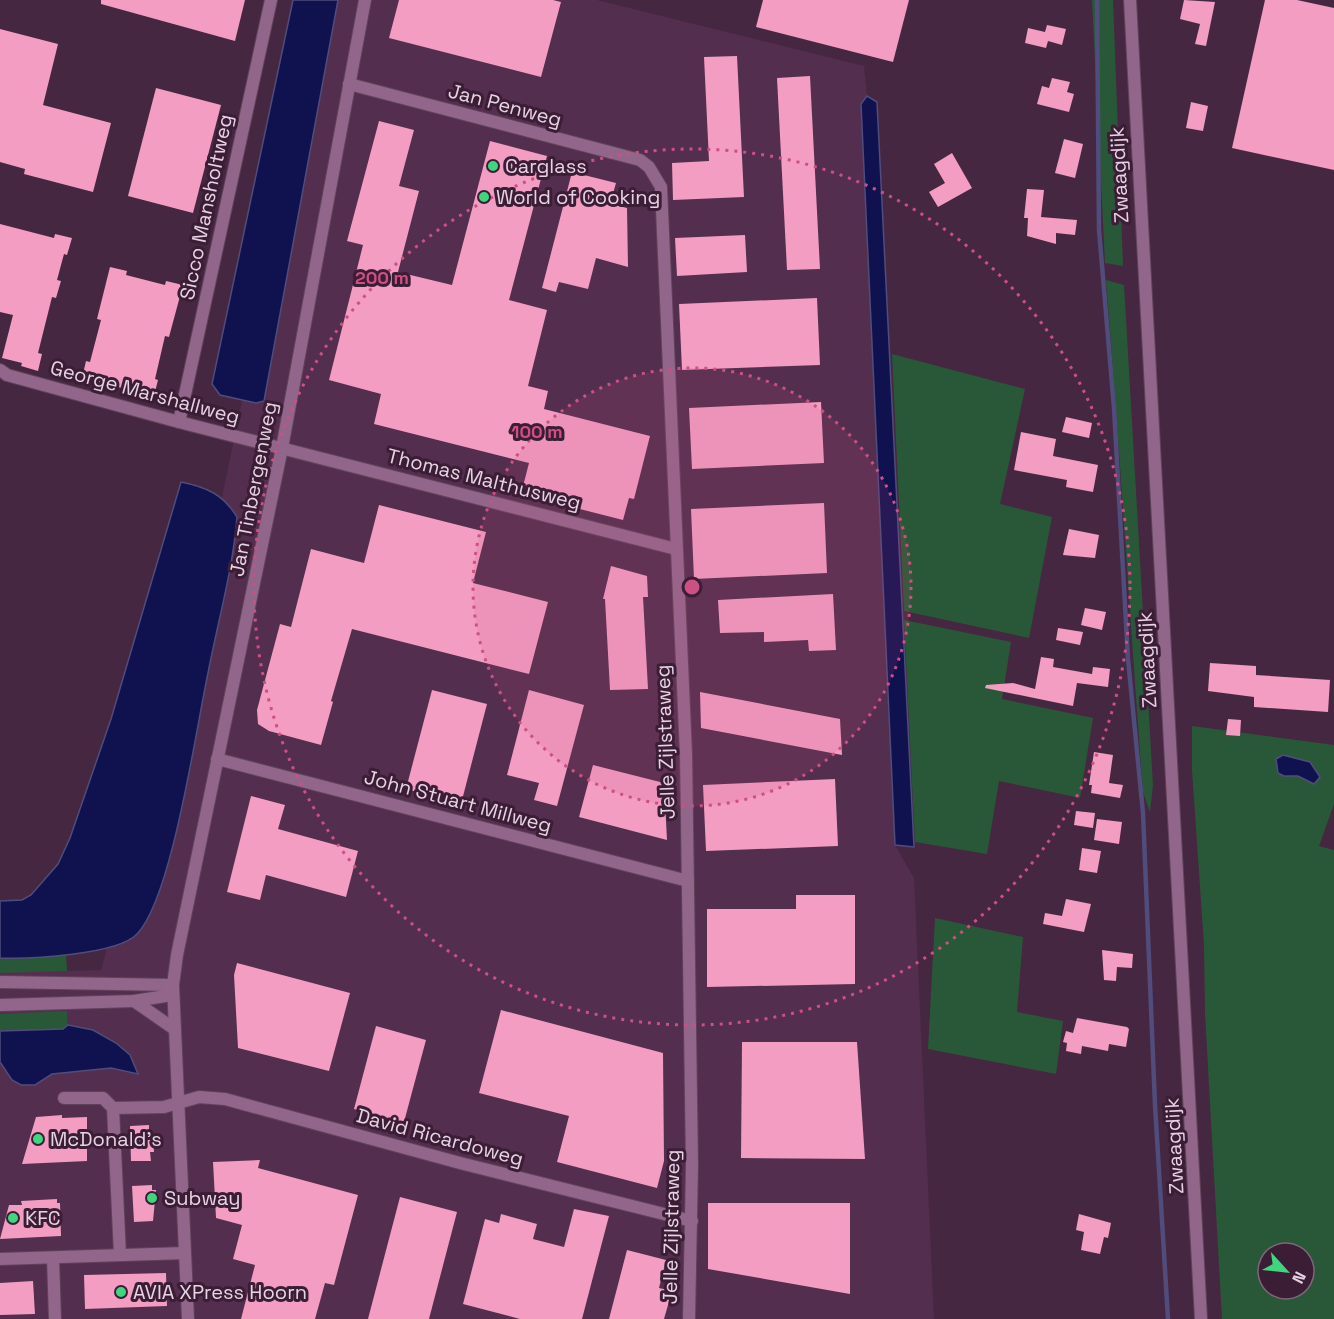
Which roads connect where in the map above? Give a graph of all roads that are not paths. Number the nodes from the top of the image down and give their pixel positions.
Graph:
1 (271, 0) edge
2 (365, 0) edge
3 (1130, 0) edge
4 (349, 84) junction
5 (649, 167) joint
6 (0, 370) edge
7 (179, 422) junction
8 (282, 448) junction
9 (676, 549) junction
10 (217, 759) junction
11 (688, 881) junction
12 (0, 982) edge
13 (172, 990) junction
14 (134, 1001) junction
15 (0, 1005) edge
16 (173, 1028) junction
17 (64, 1098) dead end
18 (178, 1101) junction
19 (112, 1108) junction
20 (692, 1221) junction
21 (185, 1253) junction
22 (120, 1254) junction
23 (53, 1258) junction
24 (0, 1259) edge
25 (55, 1319) edge
26 (188, 1319) edge
27 (689, 1319) edge
28 (1201, 1319) edge

1 - 7 street, Sicco Mansholtweg
2 - 4 street, Jan Tinbergenweg
3 - 28 street, Zwaagdijk
4 - 5 street, Jan Penweg
4 - 8 street, Jan Tinbergenweg
5 - 9 street, Jelle Zijlstraweg
6 - 7 street, George Marshallweg
7 - 8 street, George Marshallweg
8 - 9 street, Thomas Malthusweg
8 - 10 street, Jan Tinbergenweg
9 - 11 street, Jelle Zijlstraweg
10 - 11 street, John Stuart Millweg
10 - 13 street, Jan Tinbergenweg
11 - 20 street, Jelle Zijlstraweg
12 - 13 street
13 - 14 street
13 - 16 street, Jan Tinbergenweg
14 - 15 street
14 - 16 street
16 - 18 street, Jan Tinbergenweg
17 - 19 street
18 - 19 street
18 - 20 street, David Ricardoweg
18 - 21 street, Jan Tinbergenweg
19 - 22 street
20 - 27 street, Jelle Zijlstraweg
21 - 22 street
21 - 26 street, Jan Tinbergenweg
22 - 23 street
23 - 24 street
23 - 25 street

